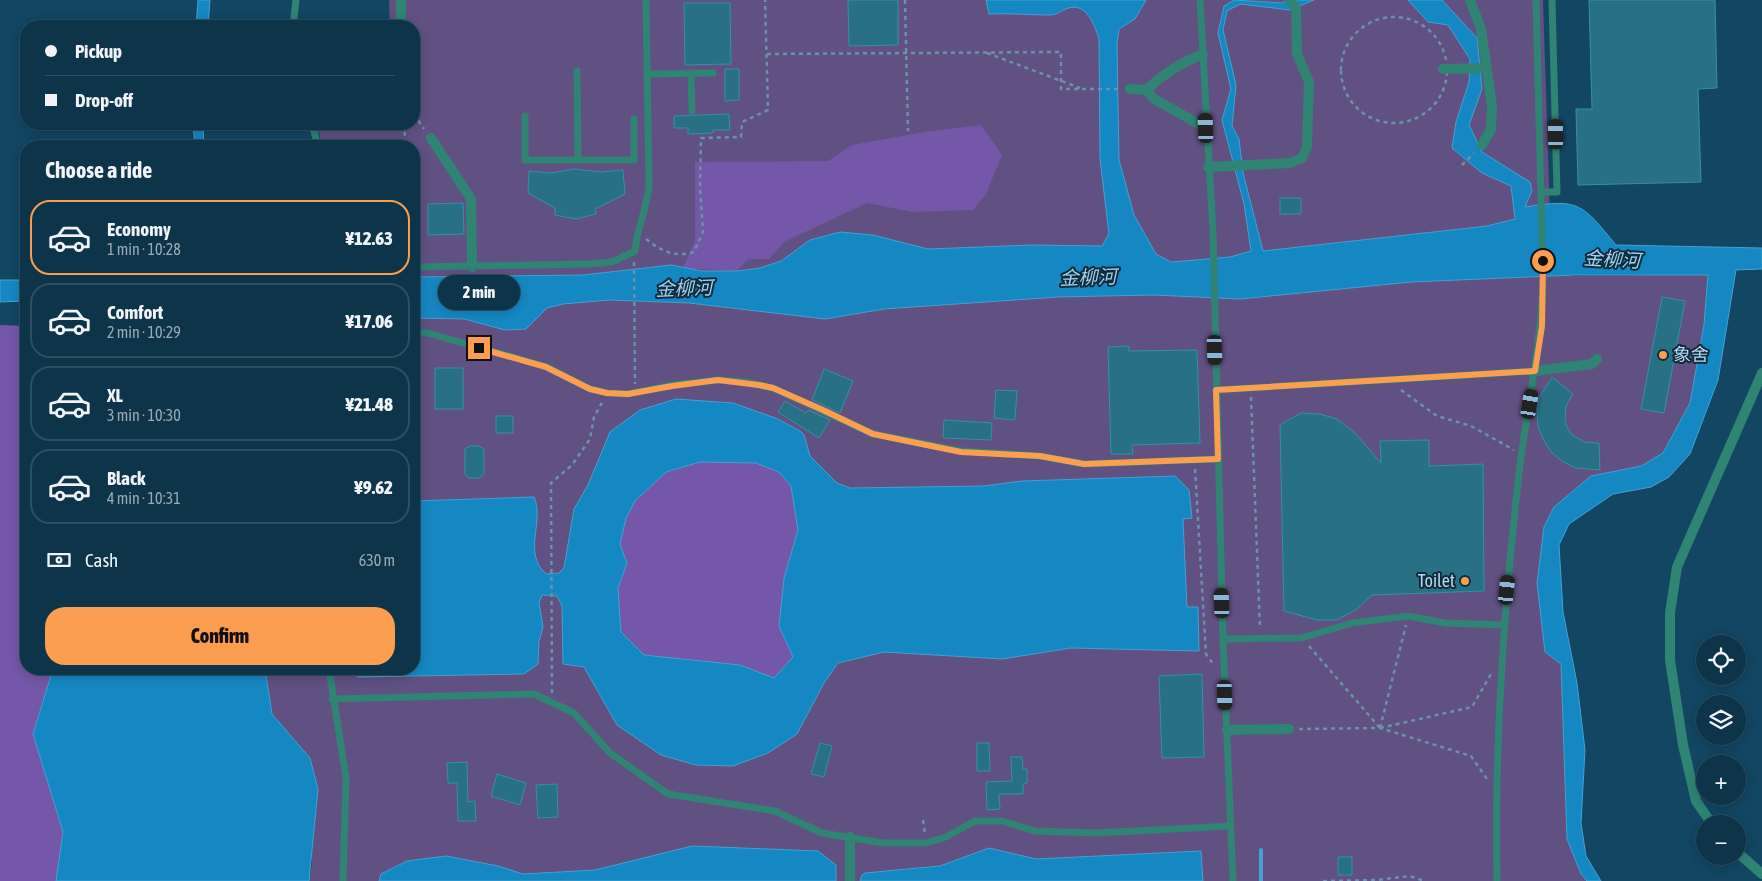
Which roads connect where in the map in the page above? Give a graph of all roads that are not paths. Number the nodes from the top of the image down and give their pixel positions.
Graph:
1 (296, 0) edge
2 (400, 0) edge
3 (646, 0) edge
4 (1200, 0) edge
5 (1470, 0) edge
6 (1536, 0) edge
7 (1552, 0) edge
8 (1293, 4) edge
9 (294, 20) edge
10 (401, 20) edge
11 (1203, 54) junction
12 (1484, 68) junction
13 (1445, 69) road end
14 (578, 71) dead end
15 (691, 73) junction
16 (713, 73) dead end
17 (647, 74) junction
18 (1130, 89) road end
19 (1146, 90) junction
20 (692, 111) dead end
21 (525, 116) dead end
22 (634, 119) dead end
23 (1206, 128) junction
24 (431, 138) road end
25 (1482, 145) road end
26 (578, 160) junction
27 (634, 160) junction
28 (648, 160) junction
29 (1208, 167) junction
30 (1541, 192) junction
31 (420, 267) edge
32 (472, 267) junction
33 (420, 333) edge
34 (1597, 359) dead end
35 (1535, 371) junction
36 (1762, 373) edge
37 (1216, 390) junction
38 (1218, 459) junction
39 (1504, 625) junction
40 (1223, 639) junction
41 (330, 675) edge
42 (332, 699) junction
43 (1289, 729) road end
44 (1226, 730) junction
45 (1706, 815) edge
46 (1231, 826) junction
47 (850, 836) junction
48 (1746, 860) edge
49 (1762, 874) edge
50 (343, 881) edge
51 (850, 881) edge
52 (1232, 881) edge
53 (1496, 881) edge

1 - 9 lane
2 - 10 street
3 - 17 lane
4 - 11 lane
5 - 12 street
6 - 30 lane
7 - 30 lane
8 - 29 street
11 - 19 street
11 - 23 lane
12 - 13 street
12 - 25 street
14 - 26 lane
15 - 16 lane
15 - 17 lane
15 - 20 lane
17 - 28 lane
18 - 19 street
19 - 23 street
21 - 26 lane
22 - 27 lane
23 - 29 lane
24 - 32 street
26 - 27 lane
27 - 28 lane
28 - 32 lane
29 - 37 lane
30 - 35 lane
31 - 32 lane
33 - 38 lane
34 - 35 street
35 - 37 lane
35 - 39 lane
36 - 45 street
37 - 38 lane
38 - 40 lane
39 - 40 lane
39 - 53 lane
40 - 44 lane
41 - 42 lane
42 - 47 lane
42 - 50 lane
43 - 44 street
44 - 46 lane
46 - 47 lane
46 - 52 lane
47 - 51 street
48 - 49 street

